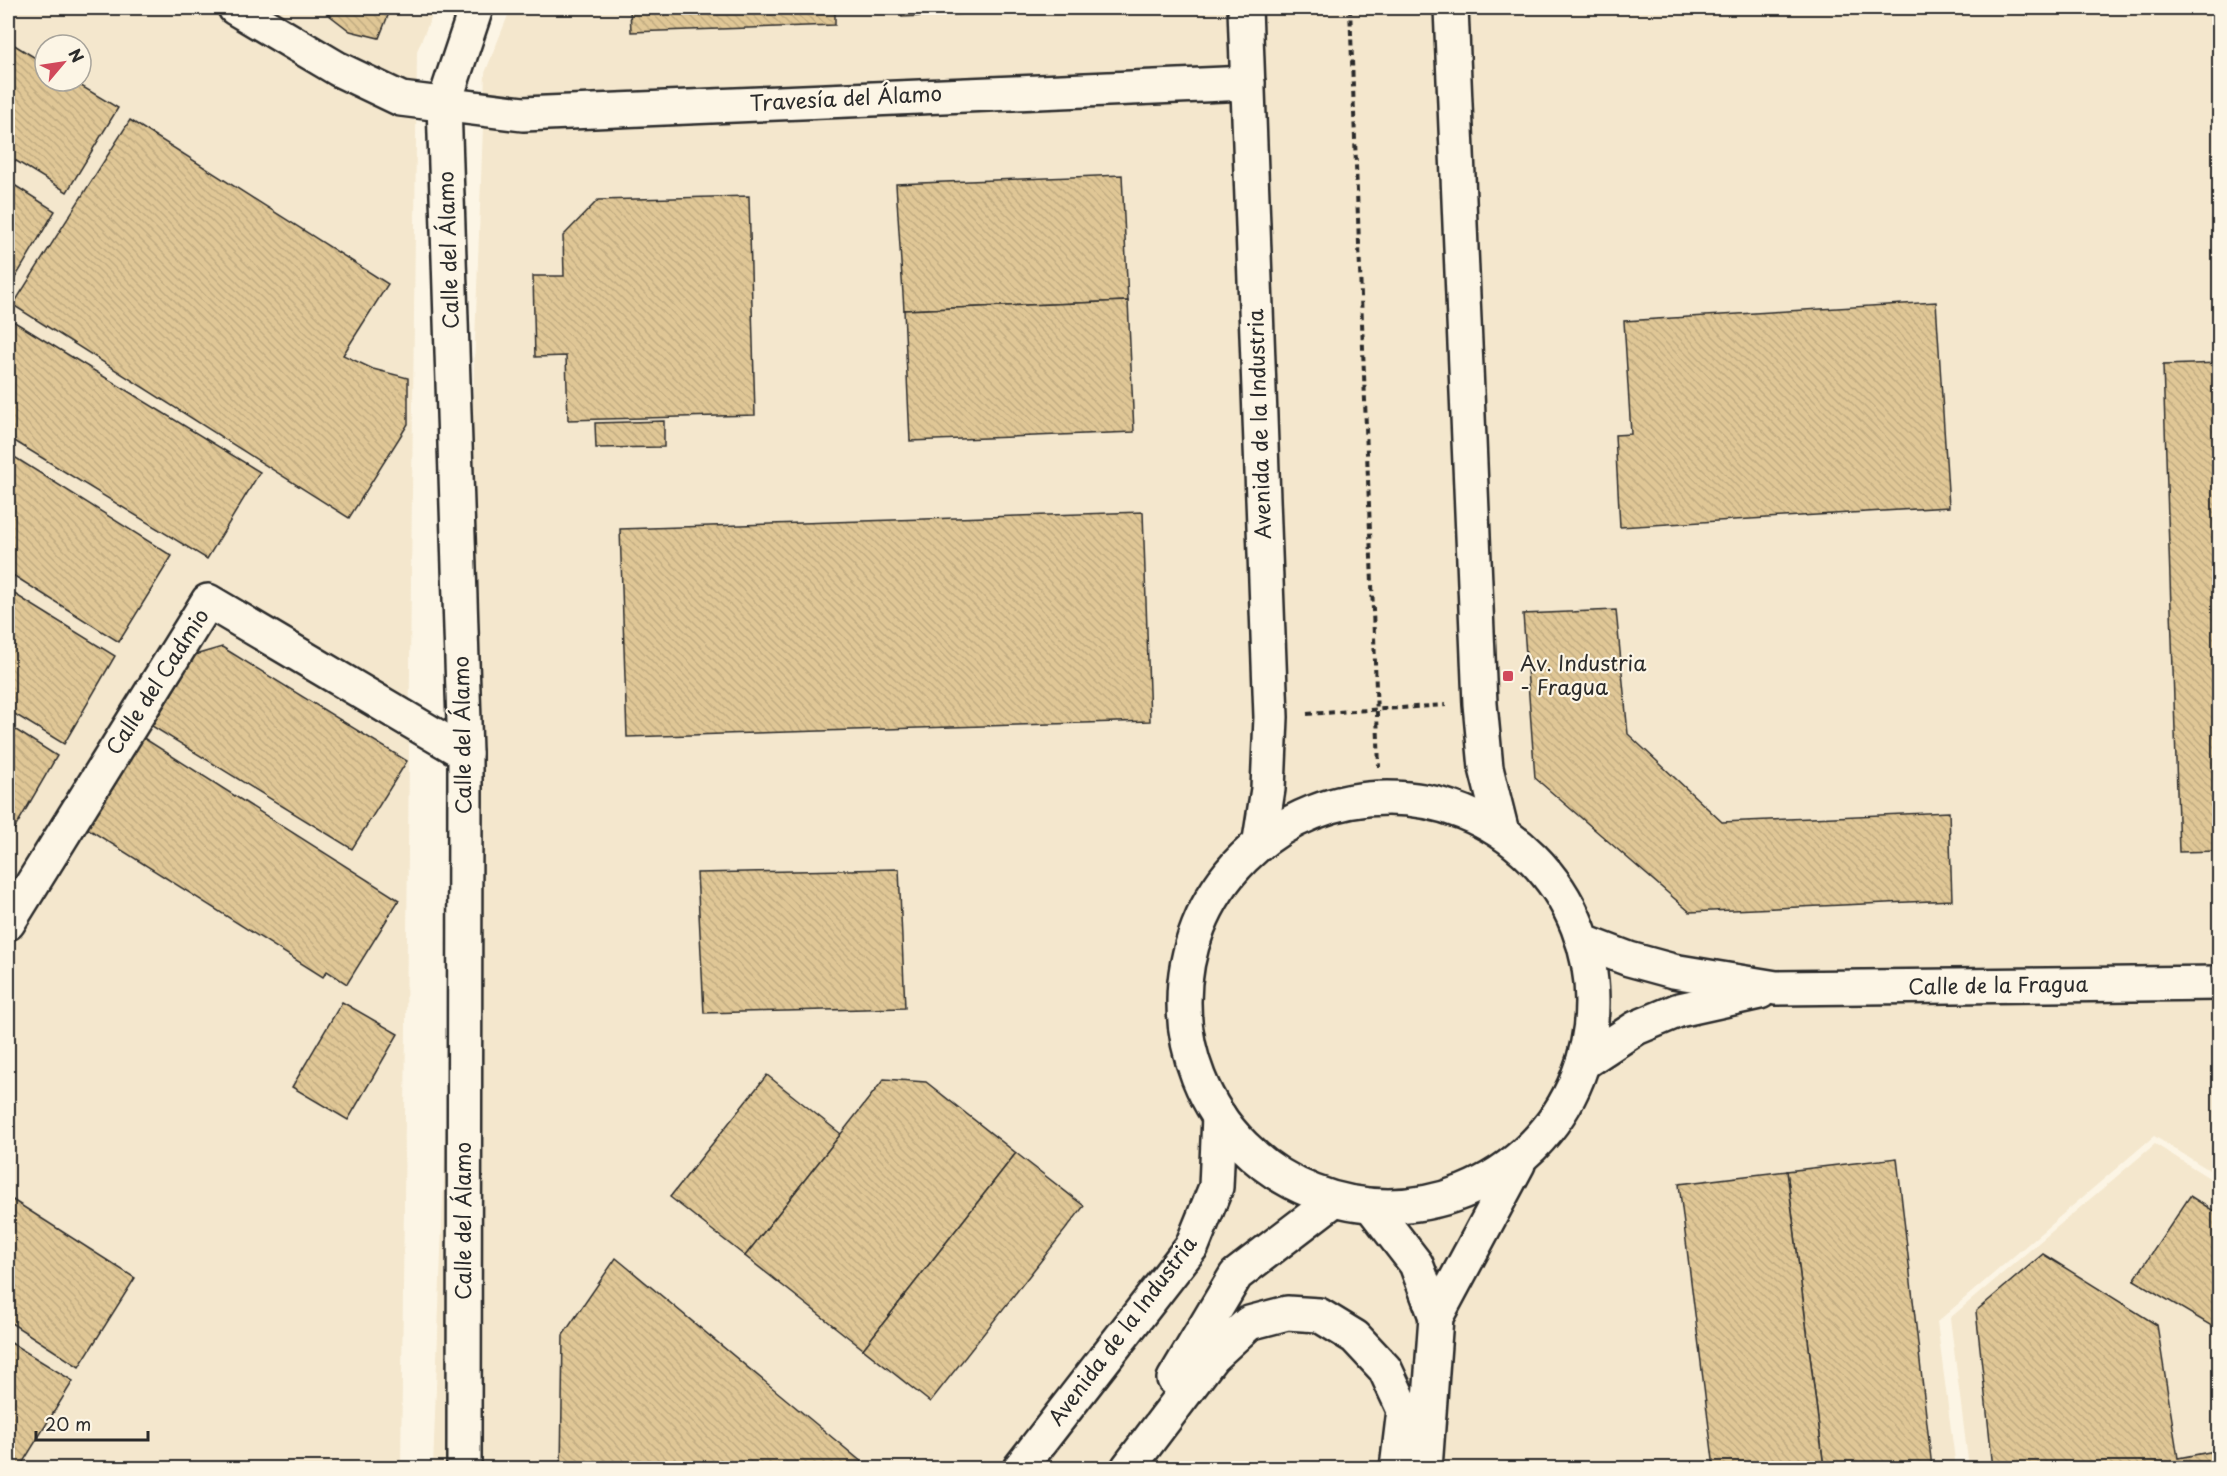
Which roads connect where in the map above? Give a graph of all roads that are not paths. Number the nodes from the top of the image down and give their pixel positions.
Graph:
1 (235, 8) edge
2 (476, 8) edge
3 (1245, 8) edge
4 (1451, 8) edge
5 (1248, 83) junction
6 (444, 104) junction
7 (465, 753) junction
8 (1502, 832) junction
9 (1260, 840) junction
10 (8, 923) edge
11 (1584, 942) junction
12 (2220, 983) edge
13 (1776, 988) junction
14 (1584, 1062) junction
15 (1219, 1116) junction
16 (1520, 1160) junction
17 (1334, 1200) junction
18 (1372, 1207) junction
19 (1436, 1317) junction
20 (464, 1468) edge
21 (1020, 1468) edge
22 (1121, 1468) edge
23 (1128, 1468) edge
24 (1397, 1468) edge
25 (1425, 1468) edge

1 - 6 street, Travesía del Álamo
2 - 6 street, Calle del Álamo
3 - 5 street, Avenida de la Industria
4 - 8 street
5 - 6 street, Travesía del Álamo
5 - 9 street, Avenida de la Industria
6 - 7 street, Calle del Álamo
7 - 10 street, Calle del Cadmio
7 - 20 street, Calle del Álamo
8 - 9 street
8 - 11 street
9 - 15 street
11 - 13 street, Calle de la Fragua
11 - 14 street
12 - 13 street, Calle de la Fragua
13 - 14 street, Calle de la Fragua
14 - 16 street
15 - 17 street
15 - 21 street, Avenida de la Industria
16 - 18 street
16 - 19 street
17 - 18 street
17 - 22 street
18 - 19 street
19 - 25 street
23 - 24 street

